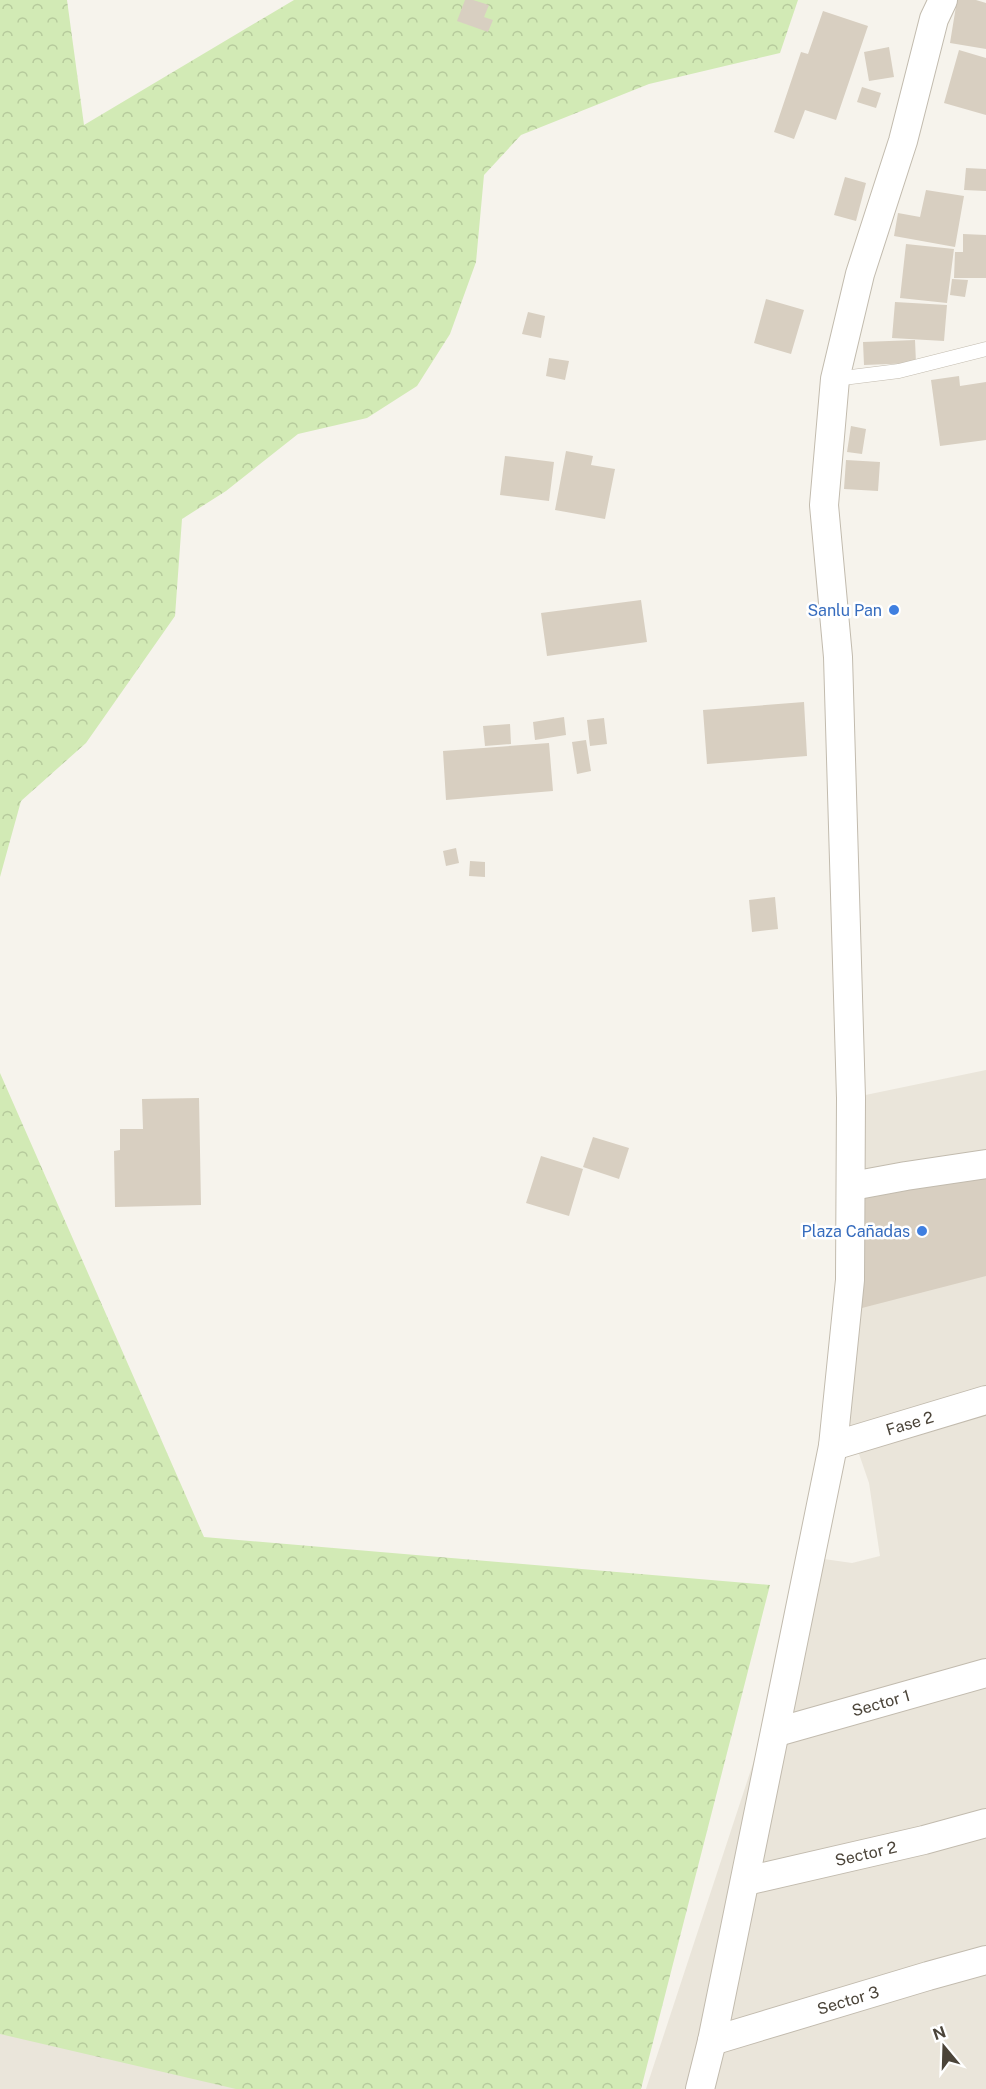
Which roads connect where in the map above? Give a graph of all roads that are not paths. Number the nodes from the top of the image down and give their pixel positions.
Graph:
1 (943, 0) edge
2 (986, 349) edge
3 (835, 378) junction
4 (986, 1164) edge
5 (852, 1186) junction
6 (986, 1400) edge
7 (833, 1446) junction
8 (986, 1673) edge
9 (777, 1732) junction
10 (986, 1823) edge
11 (746, 1881) junction
12 (986, 1960) edge
13 (712, 2041) junction
14 (700, 2089) edge

1 - 3 street
2 - 3 lane
3 - 5 street
4 - 5 street
5 - 7 street
6 - 7 street, Fase 2
7 - 9 street
8 - 9 street, Sector 1
9 - 11 street
10 - 11 street, Sector 2
11 - 13 street
12 - 13 street, Sector 3
13 - 14 street

